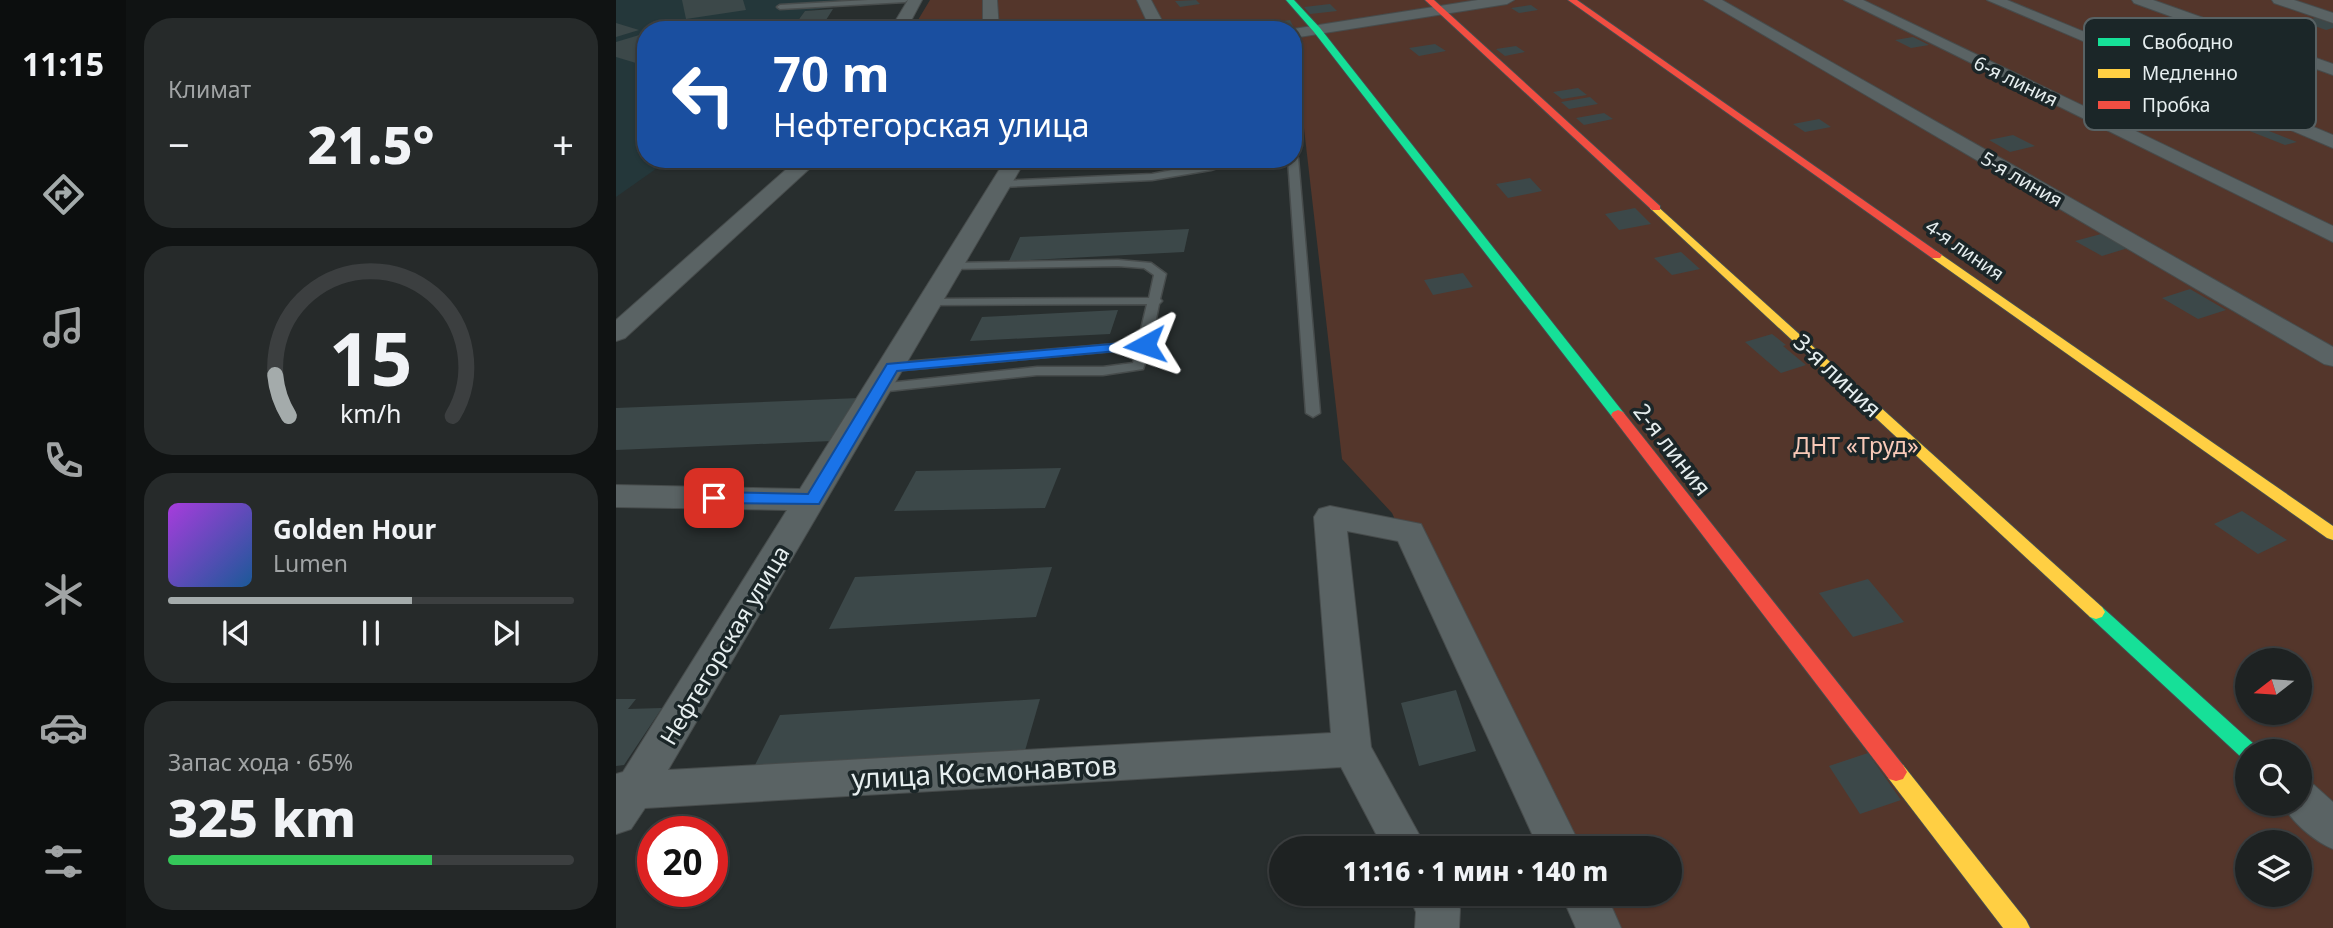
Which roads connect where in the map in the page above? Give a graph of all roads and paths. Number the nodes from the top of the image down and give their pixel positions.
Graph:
1 (905, 0) edge
2 (915, 0) edge
3 (990, 0) edge
4 (1143, 0) edge
5 (1290, 0) edge
6 (1507, 0) edge
7 (1572, 0) edge
8 (1711, 0) edge
9 (1851, 0) edge
10 (1994, 0) edge
11 (2140, 0) edge
12 (2279, 0) edge
13 (1435, 5) edge
14 (780, 8) dead end
15 (2190, 18) edge
16 (2333, 18) edge
17 (903, 21) edge
18 (991, 21) edge
19 (1154, 21) edge
20 (1317, 30) junction
21 (1302, 32) edge
22 (2084, 38) edge
23 (2316, 64) edge
24 (2333, 70) edge
25 (2084, 114) edge
26 (2118, 130) edge
27 (2304, 130) edge
28 (2333, 142) edge
29 (800, 168) edge
30 (1211, 168) edge
31 (1294, 168) edge
32 (1009, 172) edge
33 (2333, 235) edge
34 (952, 266) junction
35 (930, 302) junction
36 (1156, 302) junction
37 (616, 333) edge
38 (1145, 345) junction
39 (2333, 358) edge
40 (886, 377) junction
41 (1313, 413) dead end
42 (616, 496) edge
43 (813, 499) junction
44 (2333, 534) edge
45 (2235, 739) edge
46 (1352, 749) junction
47 (622, 799) edge
48 (2312, 809) edge
49 (2333, 829) edge
50 (1399, 836) edge
51 (1555, 836) edge
52 (1436, 906) edge
53 (1589, 906) edge
54 (1437, 928) edge
55 (1599, 928) edge
56 (2018, 928) edge

1 - 14 lane
2 - 17 street
3 - 18 street
4 - 19 street
5 - 20 street, 2-я линия
6 - 13 street
7 - 44 street, 4-я линия
8 - 39 street, 5-я линия
9 - 25 street, 6-я линия
10 - 22 street
11 - 15 street
12 - 16 street
13 - 20 street
13 - 45 street, 3-я линия
20 - 21 street
20 - 56 street, 2-я линия
23 - 24 street
26 - 33 street, 6-я линия
27 - 28 street
29 - 37 street
30 - 32 lane
31 - 41 lane
32 - 34 street, Нефтегорская улица
34 - 35 street, Нефтегорская улица
34 - 36 lane
35 - 36 lane
35 - 40 street, Нефтегорская улица
36 - 38 lane
38 - 40 lane
38 - 40 lane
40 - 43 street, Нефтегорская улица
42 - 43 street
43 - 47 street, Нефтегорская улица
46 - 47 street, улица Космонавтов
46 - 50 street
46 - 51 street
48 - 49 street
52 - 54 street
53 - 55 street

